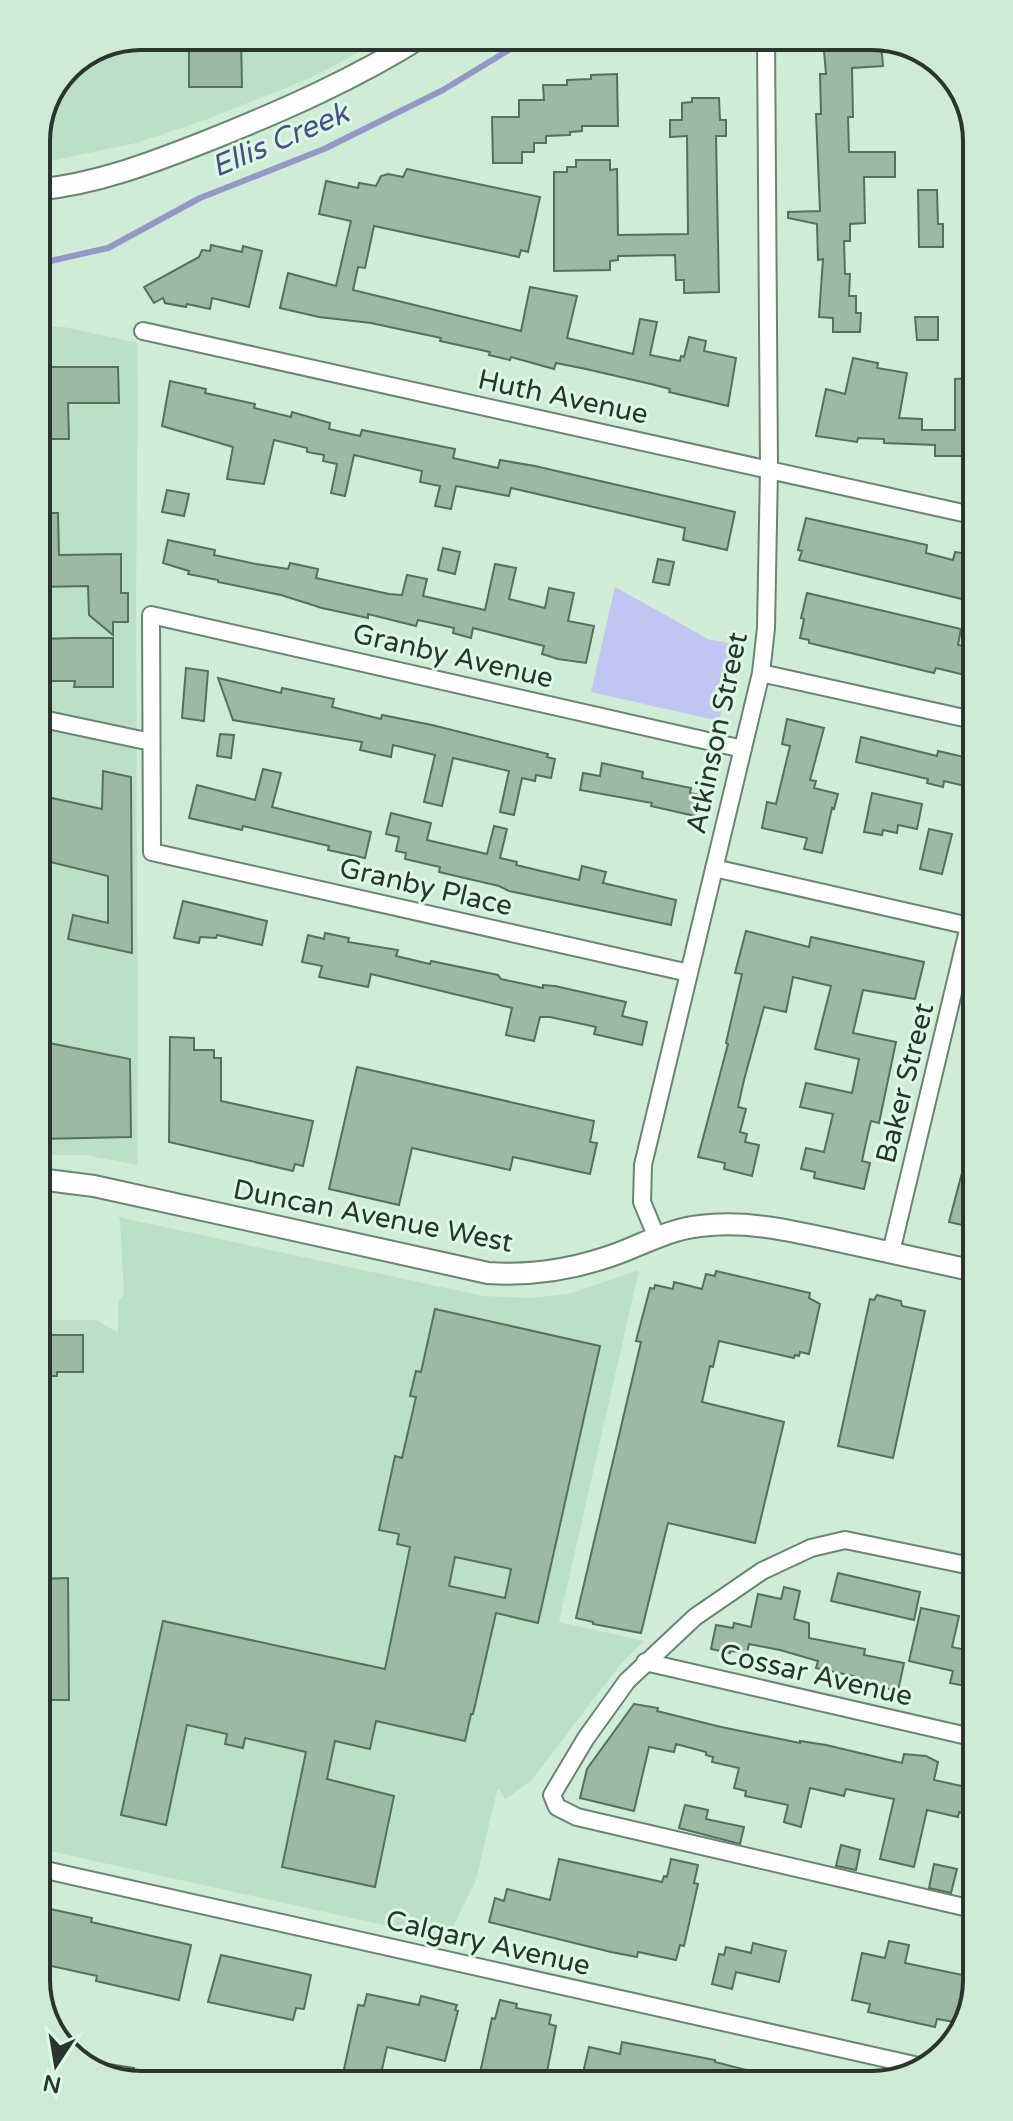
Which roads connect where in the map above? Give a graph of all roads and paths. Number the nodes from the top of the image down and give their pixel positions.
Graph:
1 (398, 50) edge
2 (766, 50) edge
3 (50, 188) edge
4 (143, 331) dead end
5 (769, 469) junction
6 (963, 513) edge
7 (761, 673) junction
8 (963, 718) edge
9 (50, 721) edge
10 (151, 742) junction
11 (743, 749) junction
12 (714, 868) junction
13 (963, 925) edge
14 (963, 960) edge
15 (689, 973) junction
16 (50, 1180) edge
17 (657, 1238) junction
18 (891, 1252) junction
19 (963, 1268) edge
20 (963, 1564) edge
21 (645, 1662) junction
22 (963, 1735) edge
23 (50, 1871) edge
24 (963, 1907) edge
25 (908, 2064) edge

1 - 3 street
2 - 5 street, Atkinson Street
4 - 5 street, Huth Avenue
5 - 6 street, Huth Avenue
5 - 7 street, Atkinson Street
7 - 8 street
7 - 11 street, Atkinson Street
9 - 10 street
10 - 11 street, Granby Avenue
10 - 15 street, Granby Place
11 - 12 street, Atkinson Street
12 - 13 street
12 - 15 street, Atkinson Street
14 - 18 street, Baker Street
15 - 17 street, Atkinson Street
16 - 17 street, Duncan Avenue West
17 - 18 street, Duncan Avenue West
18 - 19 street, Duncan Avenue West
20 - 21 street
21 - 22 street, Cossar Avenue
21 - 24 street
23 - 25 street, Calgary Avenue

